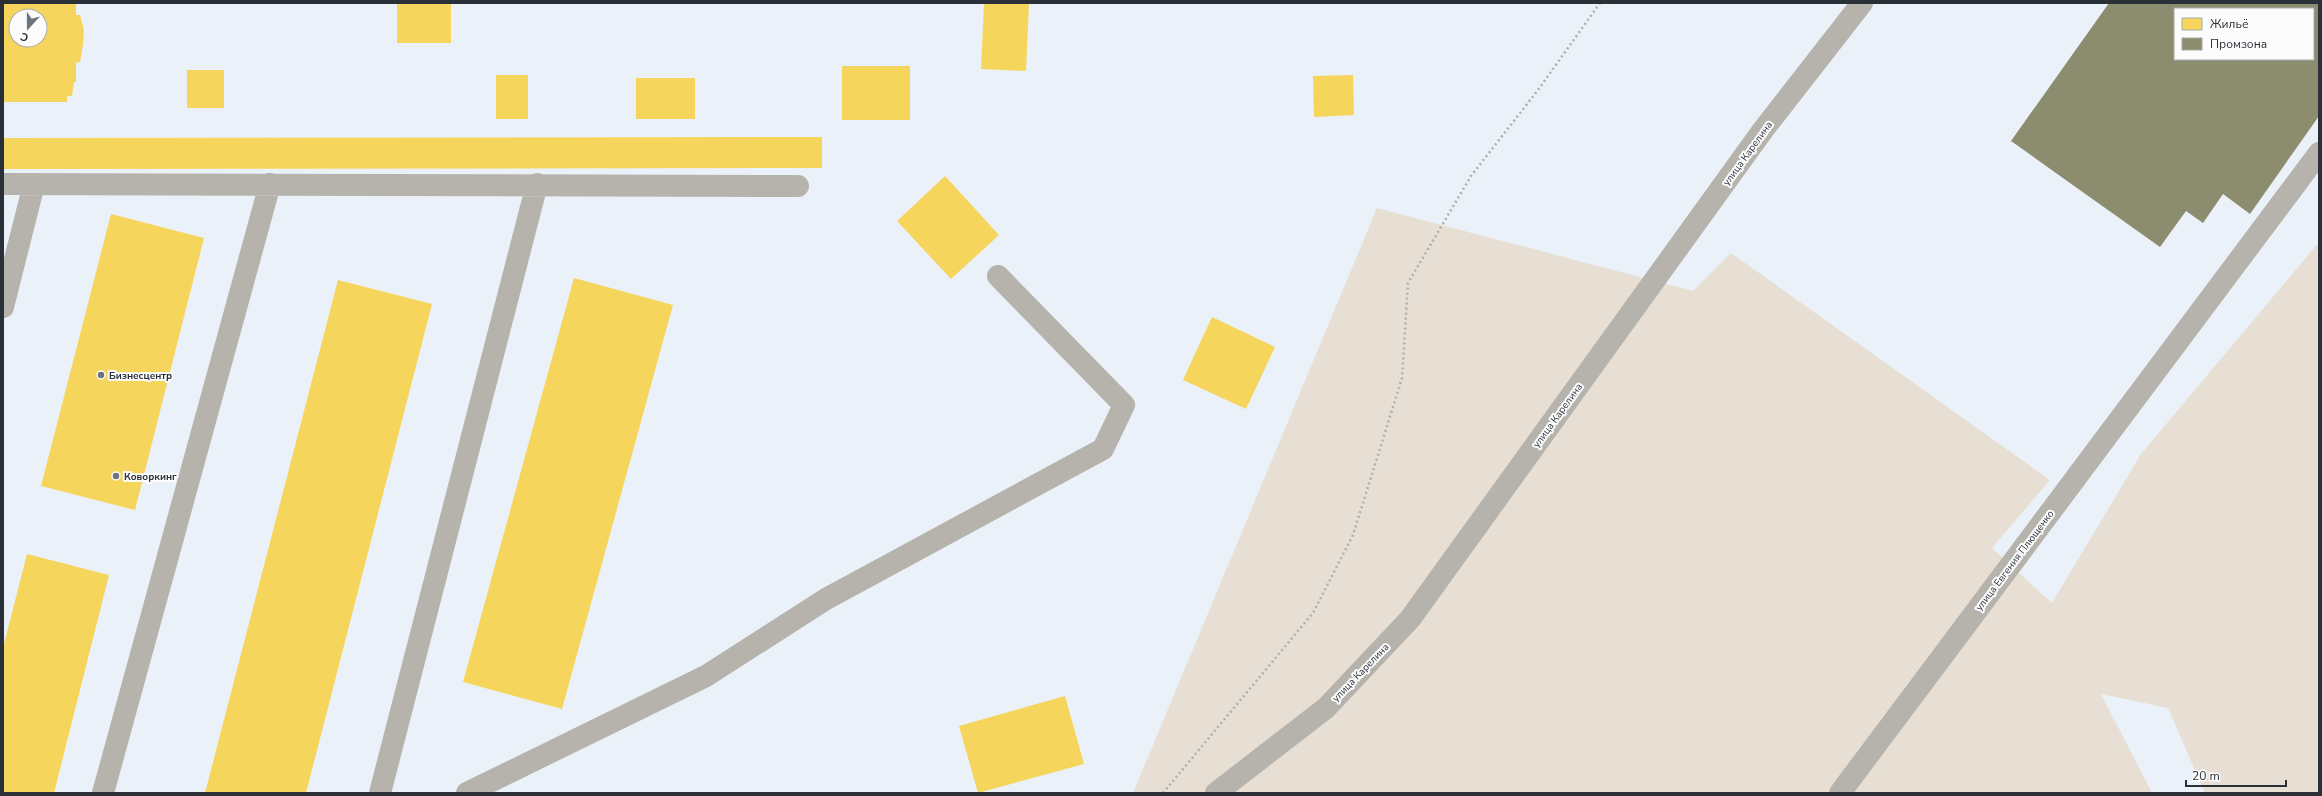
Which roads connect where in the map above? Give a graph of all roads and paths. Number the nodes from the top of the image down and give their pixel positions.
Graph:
1 (1600, 3) edge
2 (1862, 3) edge
3 (2319, 153) edge
4 (3, 184) edge
5 (34, 184) junction
6 (270, 184) junction
7 (537, 184) junction
8 (798, 186) dead end
9 (998, 276) dead end
10 (3, 307) edge
11 (103, 793) edge
12 (380, 793) edge
13 (467, 793) edge
14 (1163, 793) edge
15 (1216, 793) edge
16 (1840, 793) edge

1 - 14 path
2 - 15 street, улица Карелина
3 - 16 street, улица Евгения Плющенко
4 - 5 street
5 - 6 street
5 - 10 street
6 - 7 street
6 - 11 street
7 - 8 street
7 - 12 street
9 - 13 street

